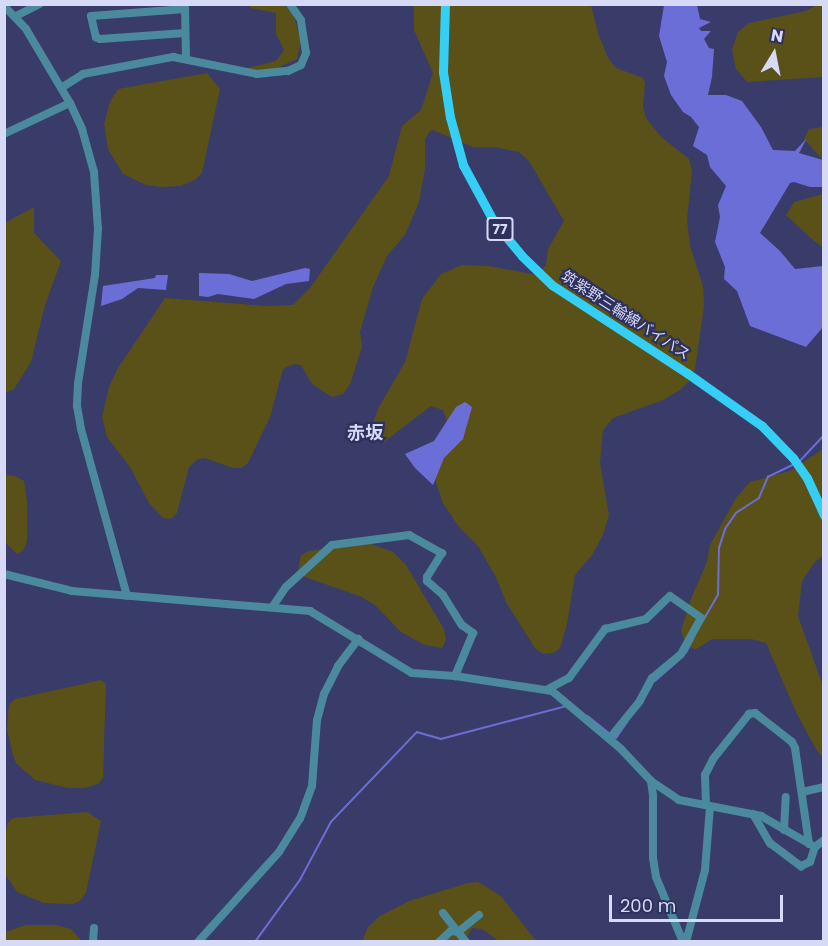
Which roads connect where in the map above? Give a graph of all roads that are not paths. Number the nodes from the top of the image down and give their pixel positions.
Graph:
1 (40, 4) edge
2 (291, 4) edge
3 (445, 4) edge
4 (4, 6) edge
5 (185, 7) edge
6 (16, 16) junction
7 (186, 33) junction
8 (186, 58) junction
9 (61, 88) junction
10 (70, 103) junction
11 (4, 134) edge
12 (824, 515) edge
13 (4, 574) edge
14 (127, 596) junction
15 (273, 606) junction
16 (358, 639) junction
17 (455, 676) junction
18 (548, 689) junction
19 (609, 739) junction
20 (651, 781) junction
21 (824, 787) edge
22 (802, 792) junction
23 (786, 797) dead end
24 (708, 805) junction
25 (753, 814) junction
26 (784, 830) junction
27 (824, 840) edge
28 (812, 846) junction
29 (443, 913) dead end
30 (479, 915) dead end
31 (94, 928) dead end
32 (458, 932) junction
33 (93, 942) edge
34 (198, 942) edge
35 (439, 942) edge
36 (466, 942) edge
37 (685, 942) edge

1 - 6 street
2 - 8 street
3 - 12 main road, 筑紫野三輪線バイパス / 77
4 - 6 street
5 - 7 street
5 - 7 street
6 - 9 street
7 - 8 street
8 - 9 street
9 - 10 street
10 - 11 street
10 - 14 street
13 - 14 street
14 - 15 street
15 - 16 street
15 - 17 street
16 - 17 street
16 - 34 street
17 - 18 street
18 - 19 street
18 - 19 street
19 - 20 street
20 - 24 street
20 - 37 street
21 - 22 street
22 - 24 street
22 - 28 street
23 - 26 street
24 - 25 street
24 - 37 street
25 - 26 street
25 - 28 street
26 - 28 street
27 - 28 street
29 - 32 street
30 - 32 street
31 - 33 street
32 - 35 street
32 - 36 street

